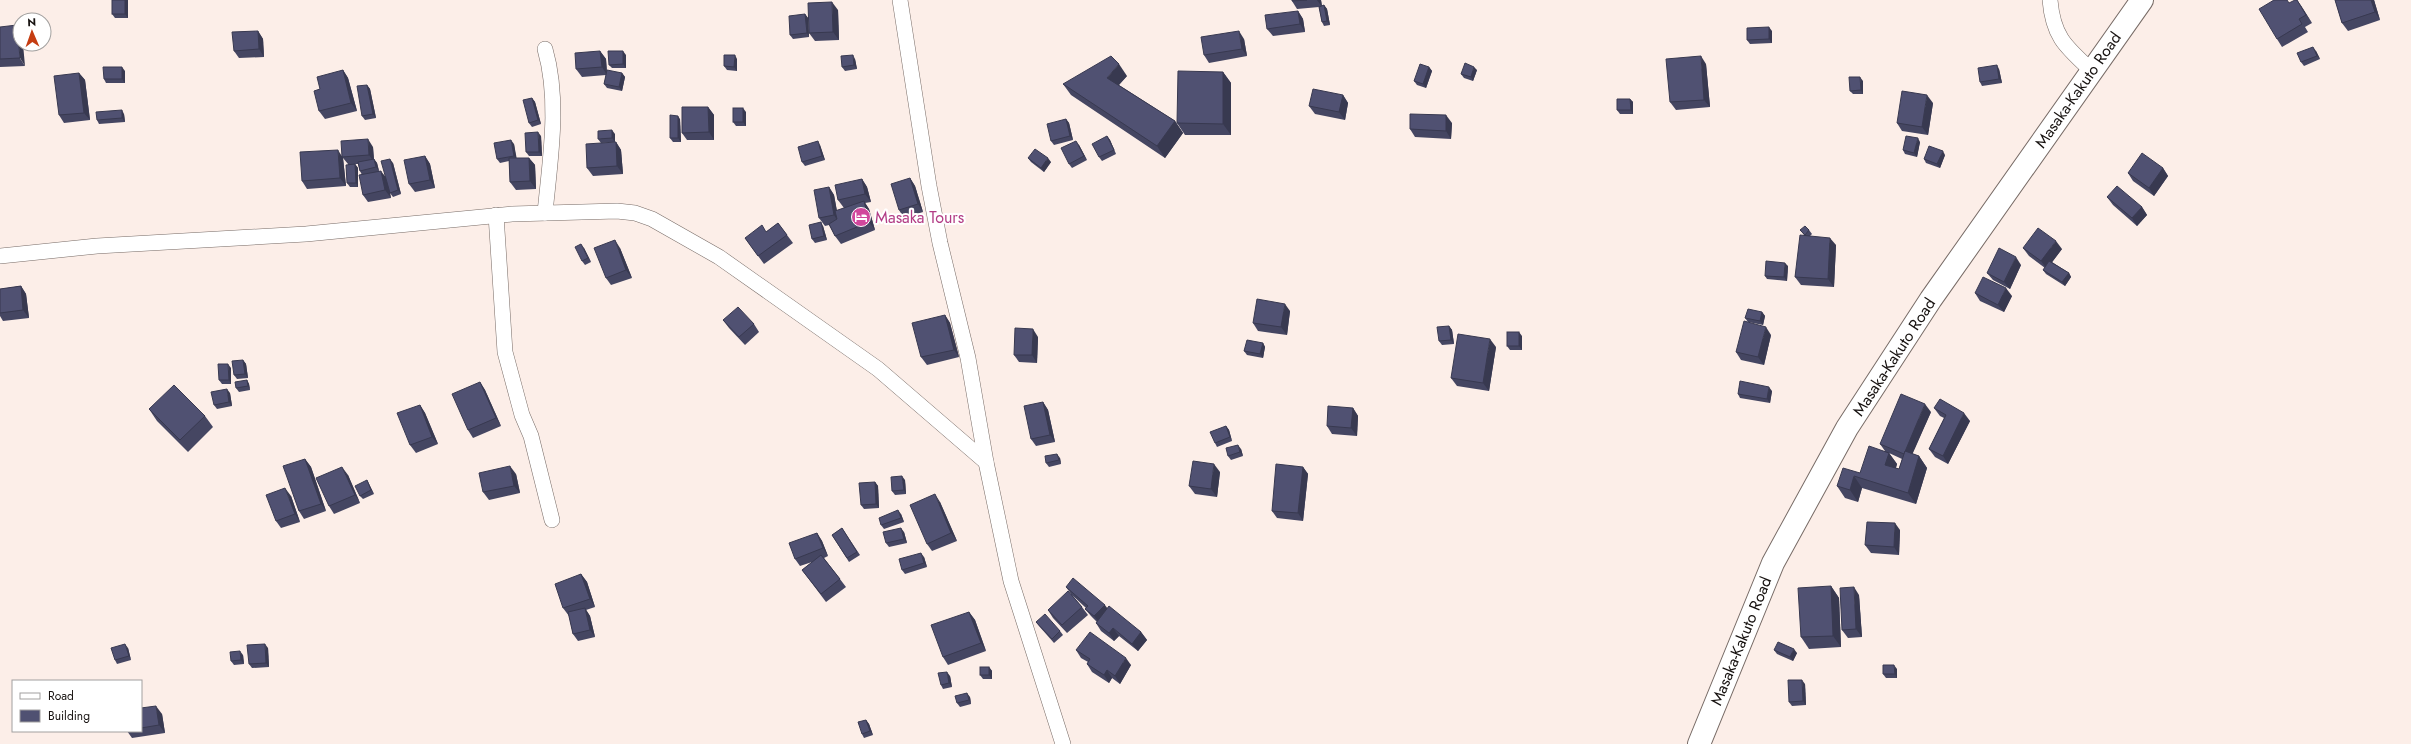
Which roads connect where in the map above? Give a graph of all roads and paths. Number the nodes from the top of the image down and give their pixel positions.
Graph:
1 (900, 0) edge
2 (2050, 0) edge
3 (2142, 0) edge
4 (545, 49) dead end
5 (2092, 71) junction
6 (545, 213) junction
7 (496, 215) junction
8 (0, 256) edge
9 (986, 462) junction
10 (552, 520) dead end
11 (1063, 744) edge
12 (1699, 744) edge

1 - 9 street
2 - 5 street
3 - 5 highway, Masaka-Kakuto Road
4 - 6 street
5 - 12 highway, Masaka-Kakuto Road
6 - 7 street
6 - 9 street
7 - 8 street
7 - 10 street
9 - 11 street

